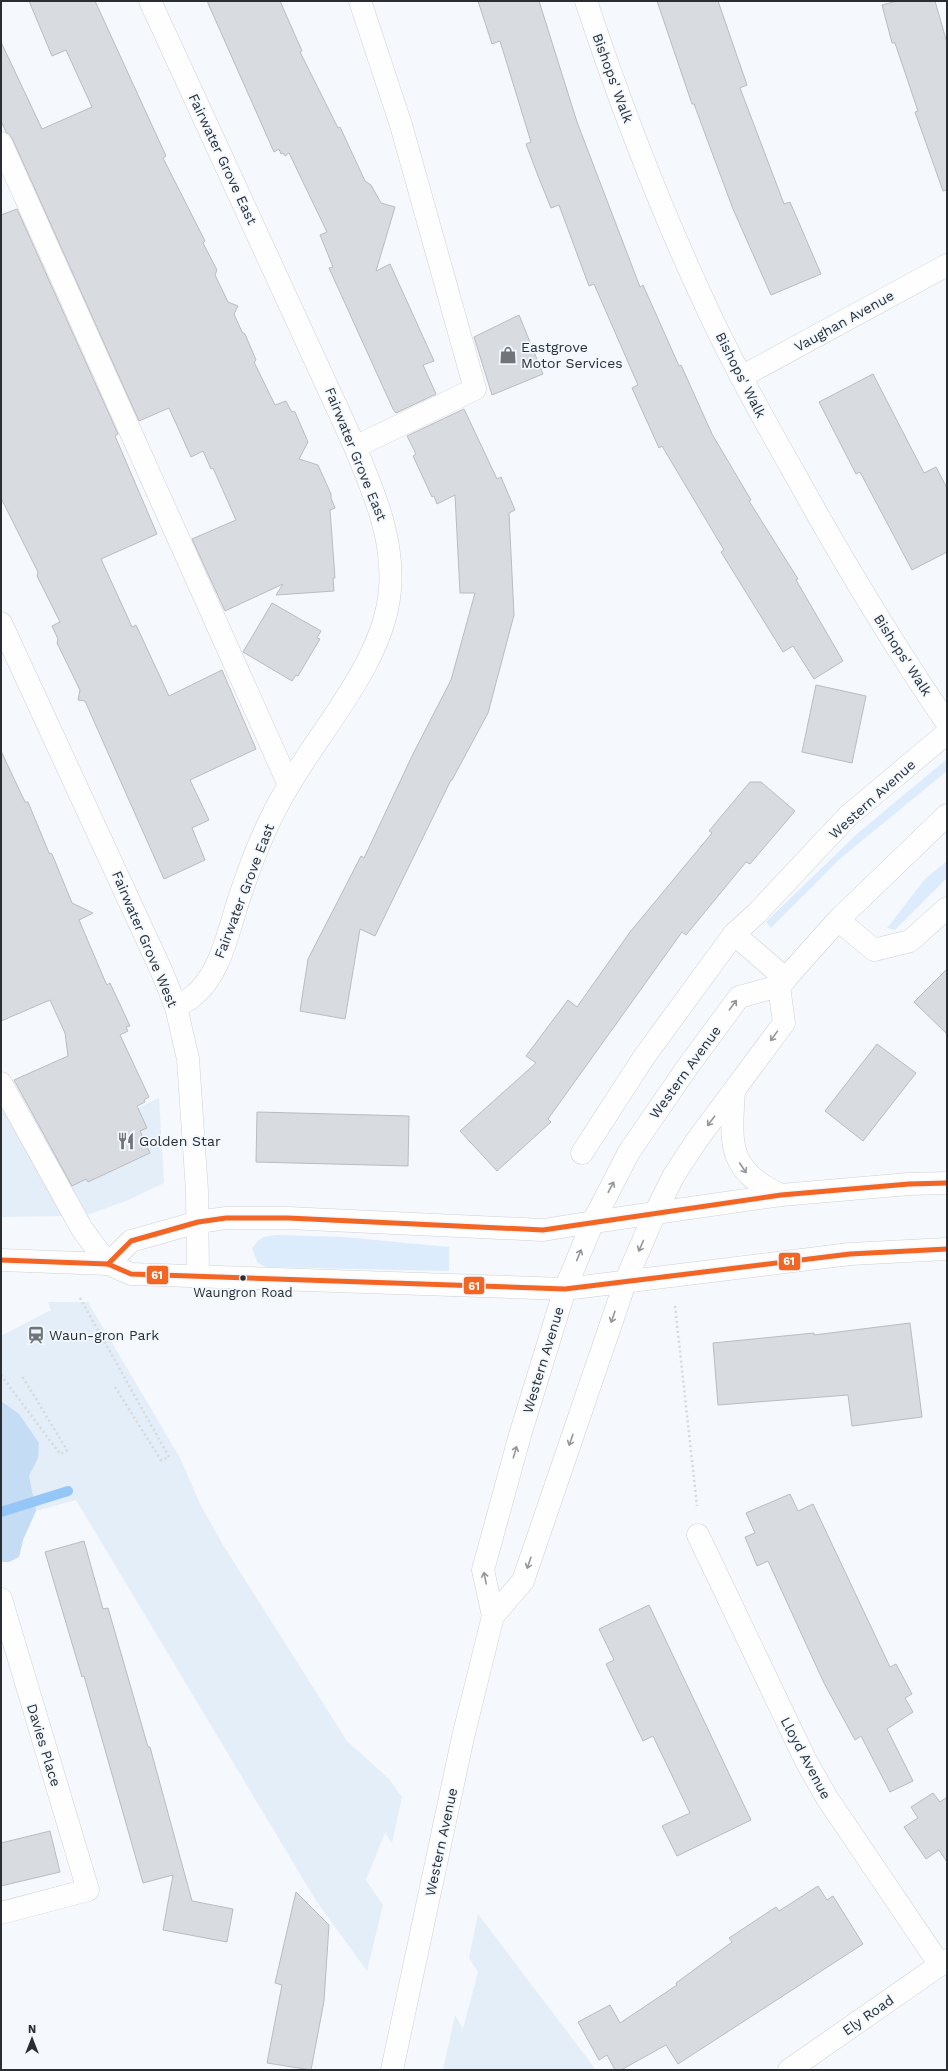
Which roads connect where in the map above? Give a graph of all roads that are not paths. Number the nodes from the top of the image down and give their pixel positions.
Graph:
1 (150, 1) edge
2 (360, 1) edge
3 (586, 1) edge
4 (1, 144) edge
5 (947, 265) edge
6 (741, 377) junction
7 (356, 447) junction
8 (1, 623) edge
9 (947, 723) edge
10 (947, 733) edge
11 (289, 785) junction
12 (947, 815) edge
13 (947, 908) edge
14 (838, 920) junction
15 (734, 934) junction
16 (783, 983) junction
17 (176, 1006) junction
18 (1, 1083) edge
19 (734, 1090) junction
20 (582, 1153) dead end
21 (947, 1183) edge
22 (781, 1195) junction
23 (655, 1213) junction
24 (198, 1222) junction
25 (593, 1222) junction
26 (947, 1249) edge
27 (1, 1260) edge
28 (108, 1264) junction
29 (198, 1277) junction
30 (626, 1280) junction
31 (565, 1289) junction
32 (698, 1535) road end
33 (1, 1599) edge
34 (493, 1616) junction
35 (1, 1913) edge
36 (944, 1963) edge
37 (392, 2070) edge
38 (789, 2070) edge

1 - 7 main road, Fairwater Grove East
2 - 7 main road
3 - 6 main road, Bishops' Walk
4 - 11 main road
5 - 6 main road, Vaughan Avenue
6 - 9 main road, Bishops' Walk
7 - 11 main road, Fairwater Grove East
8 - 17 main road, Fairwater Grove West
10 - 15 main road, Western Avenue
11 - 17 main road, Fairwater Grove East
12 - 14 main road
13 - 14 main road
14 - 16 main road
15 - 16 main road
15 - 20 main road, Western Avenue
16 -> 19 main road, Western Avenue
25 -> 16 main road, Western Avenue
17 - 24 main road, Fairwater Grove West
18 - 28 main road
19 -> 22 main road
19 -> 23 main road, Western Avenue
21 - 22 main road
22 - 23 main road
23 - 25 main road
23 -> 30 main road, Western Avenue
24 - 25 main road
24 - 28 main road
24 - 29 main road, Fairwater Grove West
31 -> 25 main road, Western Avenue
26 - 30 main road
27 - 28 main road
28 - 29 main road
29 - 31 main road
30 - 31 main road
30 -> 34 main road, Western Avenue
34 -> 31 main road, Western Avenue
32 - 36 main road, Lloyd Avenue
33 - 35 main road, Davies Place
34 - 37 main road, Western Avenue
36 - 38 main road, Ely Road

